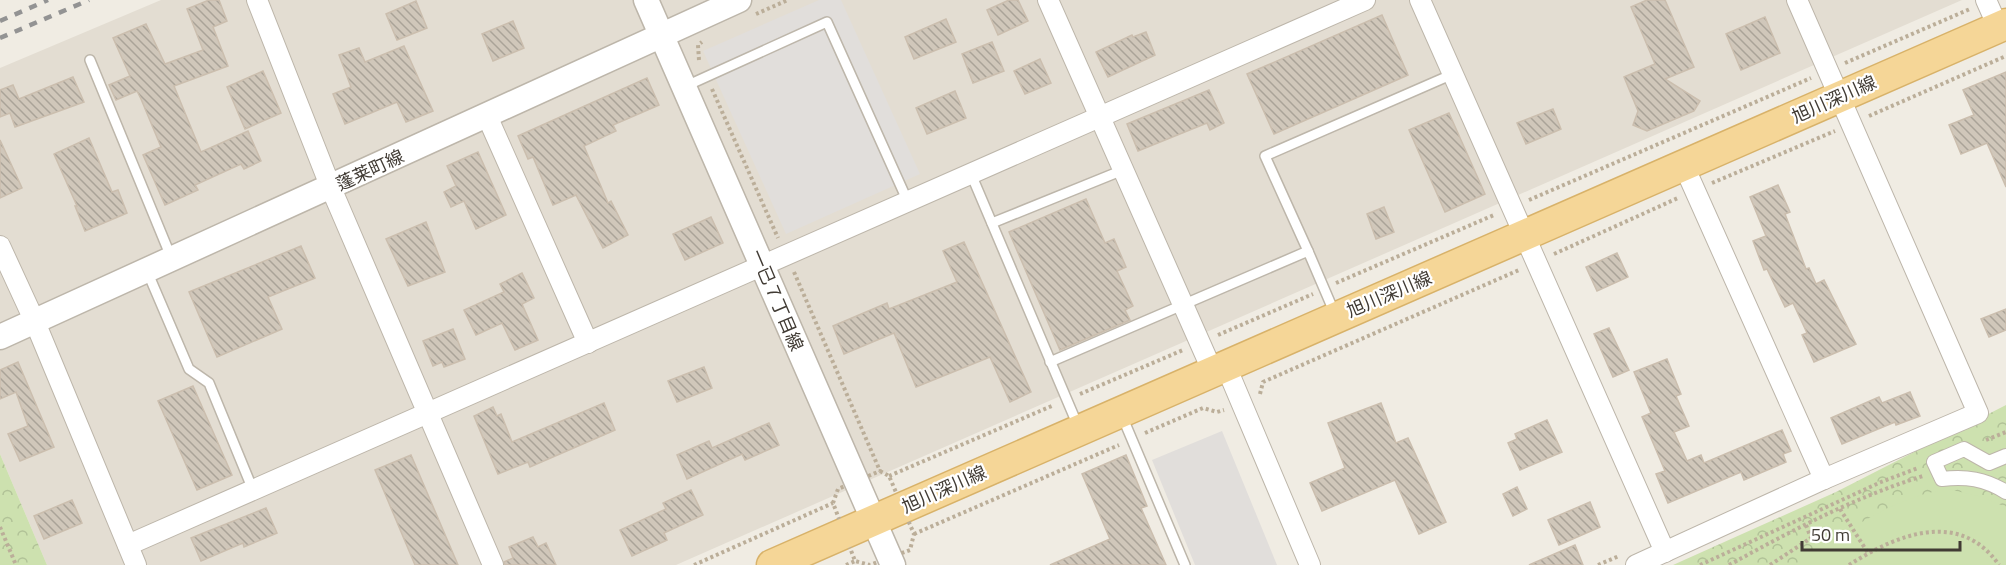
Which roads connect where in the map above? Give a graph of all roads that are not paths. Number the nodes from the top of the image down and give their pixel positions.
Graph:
1 (257, 0) edge
2 (646, 0) edge
3 (1048, 0) edge
4 (1365, 0) edge
5 (1420, 0) edge
6 (1797, 0) edge
7 (744, 9) edge
8 (1994, 13) edge
9 (661, 34) junction
10 (90, 60) dead end
11 (1453, 75) junction
12 (1834, 84) junction
13 (684, 87) junction
14 (487, 116) junction
15 (1099, 117) junction
16 (1122, 170) junction
17 (971, 174) junction
18 (1689, 178) junction
19 (331, 188) junction
20 (908, 202) junction
21 (992, 223) junction
22 (1524, 235) junction
23 (0, 246) edge
24 (1308, 252) junction
25 (172, 260) junction
26 (763, 266) junction
27 (147, 271) junction
28 (1183, 305) junction
29 (1336, 316) junction
30 (35, 322) junction
31 (0, 337) edge
32 (588, 344) junction
33 (1050, 362) junction
34 (1219, 367) junction
35 (1120, 411) junction
36 (428, 414) junction
37 (1079, 429) junction
38 (2006, 456) edge
39 (1824, 479) junction
40 (253, 490) junction
41 (2006, 492) edge
42 (873, 520) junction
43 (128, 545) junction
44 (1665, 552) junction
45 (1306, 564) edge
46 (136, 565) edge
47 (493, 565) edge
48 (772, 565) edge
49 (893, 565) edge
50 (1185, 565) edge
51 (1636, 565) edge

1 - 19 street
2 - 9 street, 一已７丁目線
3 - 15 street
4 - 15 street
5 - 11 street
6 - 12 street
7 - 9 street, 蓬莱町線
8 - 12 main road, 旭川深川線
9 - 13 street, 一已７丁目線
9 - 14 street, 蓬莱町線
10 - 25 lane
11 - 22 street
11 - 24 lane
12 - 18 main road, 旭川深川線
12 - 39 street
13 - 20 lane
13 - 26 street, 一已７丁目線
14 - 19 street, 蓬莱町線
14 - 32 street
15 - 16 street
15 - 17 street
16 - 21 lane
16 - 28 street
17 - 20 street
17 - 21 lane
18 - 22 main road, 旭川深川線
18 - 39 street
19 - 25 street, 蓬莱町線
19 - 36 street
20 - 26 street
21 - 33 lane
22 - 29 main road, 旭川深川線
22 - 44 street
23 - 30 street
24 - 28 lane
24 - 29 lane
25 - 27 street, 蓬莱町線
26 - 32 street
26 - 42 street, 一已７丁目線
27 - 30 street, 蓬莱町線
27 - 40 lane
28 - 33 lane
28 - 34 street
29 - 34 main road, 旭川深川線
30 - 31 street, 蓬莱町線
30 - 43 street
32 - 36 street
33 - 37 lane
34 - 35 main road, 旭川深川線
34 - 45 street
35 - 37 main road, 旭川深川線
35 - 50 lane
36 - 40 street
36 - 47 street
37 - 42 main road, 旭川深川線
38 - 41 street
39 - 44 street
40 - 43 street
42 - 48 main road, 旭川深川線
42 - 49 street, 一已７丁目線
43 - 46 street
44 - 51 street

